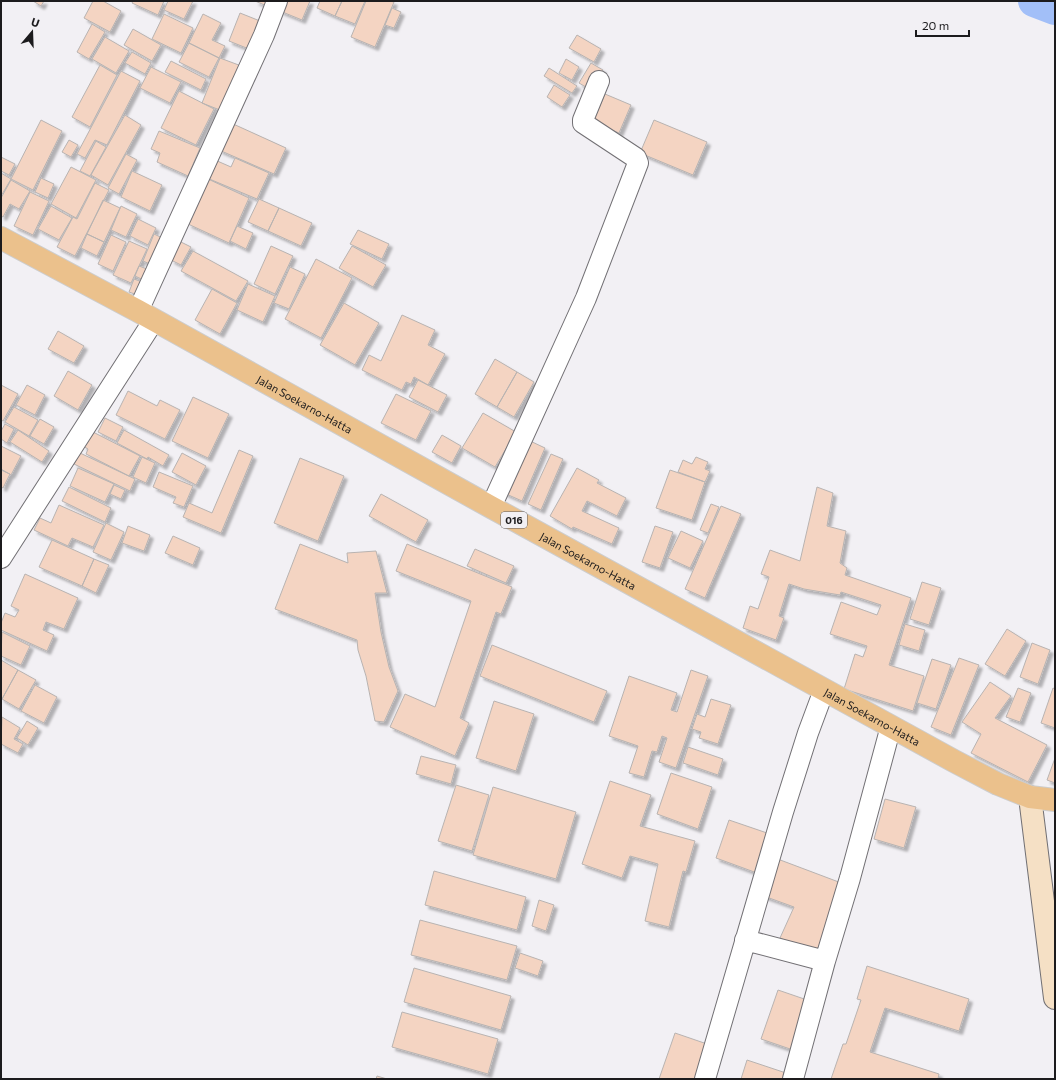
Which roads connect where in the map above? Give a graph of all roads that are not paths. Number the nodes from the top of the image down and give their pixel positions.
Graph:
1 (276, 1) edge
2 (599, 81) dead end
3 (1, 238) edge
4 (146, 316) junction
5 (491, 508) junction
6 (1, 558) edge
7 (824, 690) junction
8 (891, 726) junction
9 (1030, 797) junction
10 (1055, 800) edge
11 (745, 940) junction
12 (825, 961) junction
13 (1055, 998) edge
14 (705, 1079) edge
15 (793, 1079) edge

1 - 4 street
2 - 5 street
3 - 4 main road, Jalan Soekarno-Hatta / 016
4 - 5 main road, Jalan Soekarno-Hatta / 016
4 - 6 street
5 - 7 main road, Jalan Soekarno-Hatta / 016
7 - 8 main road, Jalan Soekarno-Hatta / 016
7 - 11 street
8 - 9 main road, Jalan Soekarno-Hatta / 016
8 - 12 street
9 - 10 main road, 016
9 - 13 main road
11 - 12 street
11 - 14 street
12 - 15 street

